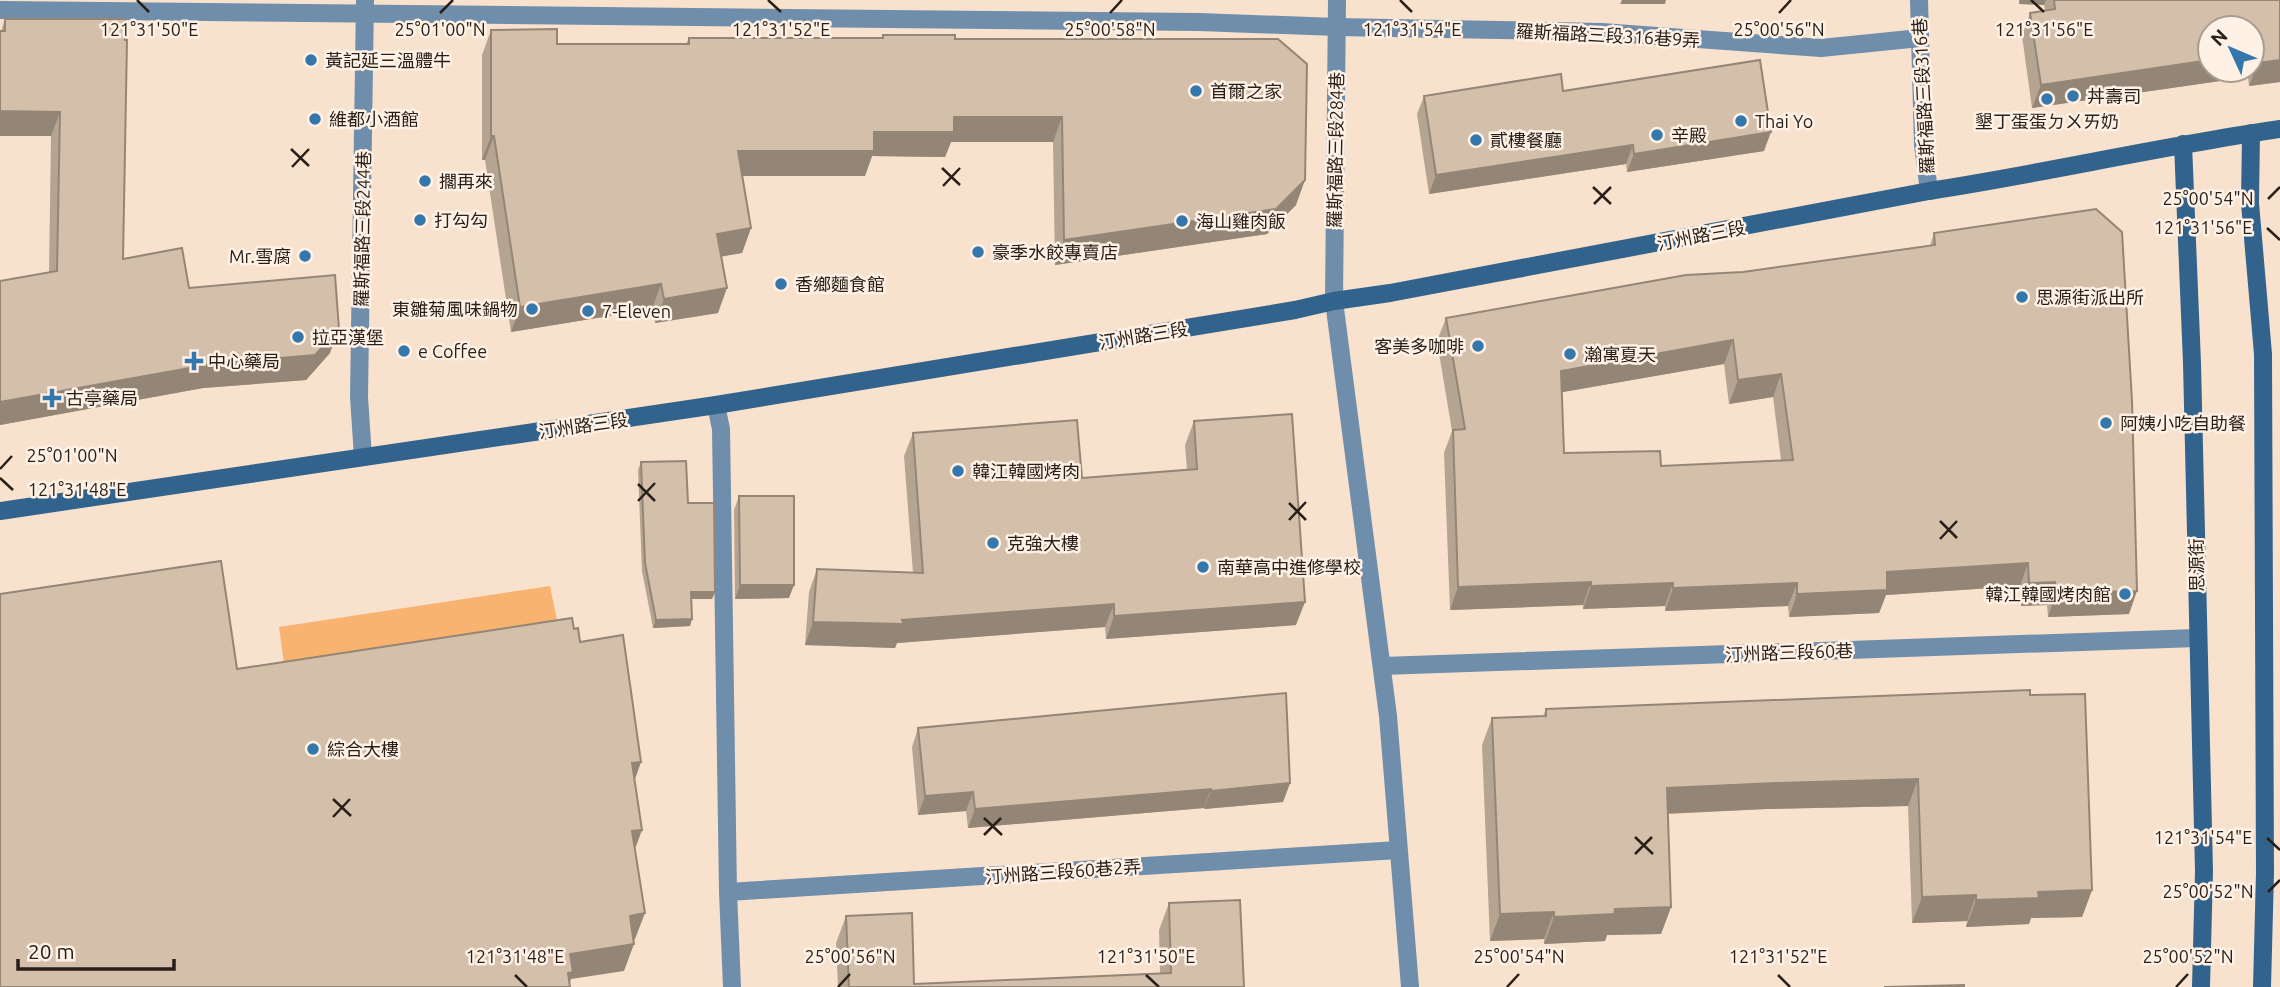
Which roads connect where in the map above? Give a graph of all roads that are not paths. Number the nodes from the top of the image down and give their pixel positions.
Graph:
1 (1337, 0) edge
2 (1919, 0) edge
3 (365, 7) edge
4 (0, 10) edge
5 (1337, 27) junction
6 (1920, 38) junction
7 (2280, 129) edge
8 (2251, 133) junction
9 (2183, 144) junction
10 (1929, 191) junction
11 (1334, 301) junction
12 (2280, 342) edge
13 (2263, 354) junction
14 (716, 405) junction
15 (363, 457) junction
16 (0, 511) edge
17 (2197, 638) junction
18 (1382, 666) junction
19 (1398, 850) junction
20 (728, 892) junction
21 (732, 987) edge
22 (1410, 987) edge
23 (2201, 987) edge
24 (2262, 987) edge

1 - 5 street, 羅斯福路三段284巷
2 - 6 street, 羅斯福路三段316巷
3 - 4 street, 羅斯福路三段316巷9弄
3 - 5 street, 羅斯福路三段316巷9弄
3 - 15 street, 羅斯福路三段244巷
5 - 6 street, 羅斯福路三段316巷9弄
5 - 11 street, 羅斯福路三段284巷
6 - 10 street, 羅斯福路三段316巷
7 - 8 street, 汀州路三段
8 - 9 street, 汀州路三段
8 - 13 street
9 - 10 street, 汀州路三段
9 - 17 street, 思源街
10 - 11 street, 汀州路三段
11 - 14 street, 汀州路三段
11 - 18 street
12 - 13 street
13 - 24 street
14 - 15 street, 汀州路三段
14 - 20 street
15 - 16 street, 汀州路三段
17 - 18 street, 汀州路三段60巷
17 - 23 street, 思源街
18 - 19 street
19 - 20 street, 汀州路三段60巷2弄
19 - 22 street
20 - 21 street

